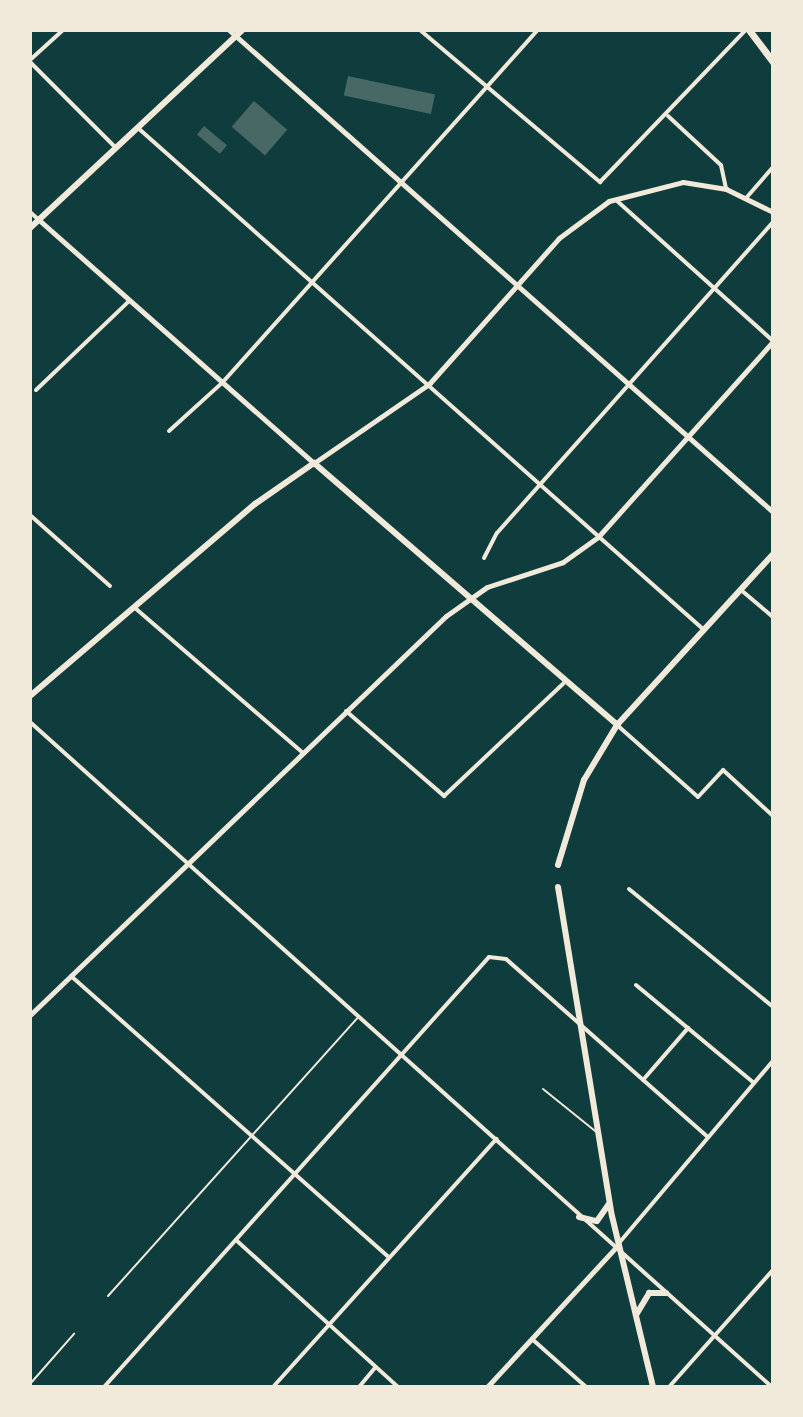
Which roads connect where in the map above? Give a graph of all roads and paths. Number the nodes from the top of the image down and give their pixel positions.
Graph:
1 (63, 30) edge
2 (229, 30) edge
3 (420, 30) edge
4 (538, 30) edge
5 (748, 30) edge
6 (239, 33) edge
7 (30, 61) edge
8 (773, 62) edge
9 (487, 88) junction
10 (668, 116) junction
11 (138, 128) junction
12 (116, 148) junction
13 (773, 167) edge
14 (401, 183) junction
15 (726, 189) junction
16 (747, 197) junction
17 (614, 198) junction
18 (30, 212) edge
19 (773, 212) edge
20 (39, 220) junction
21 (773, 222) edge
22 (30, 228) edge
23 (315, 282) junction
24 (518, 285) junction
25 (714, 288) junction
26 (129, 301) junction
27 (773, 341) edge
28 (222, 383) junction
29 (429, 384) junction
30 (631, 385) junction
31 (36, 390) dead end
32 (169, 431) dead end
33 (689, 436) junction
34 (314, 463) junction
35 (540, 486) junction
36 (773, 512) edge
37 (30, 515) edge
38 (598, 537) junction
39 (773, 554) edge
40 (484, 558) dead end
41 (110, 586) dead end
42 (741, 590) junction
43 (472, 597) junction
44 (133, 606) junction
45 (773, 617) edge
46 (704, 630) junction
47 (566, 681) junction
48 (30, 696) edge
49 (346, 711) junction
50 (30, 722) edge
51 (617, 725) junction
52 (303, 753) junction
53 (773, 816) edge
54 (558, 865) dead end
55 (184, 866) junction
56 (558, 887) dead end
57 (629, 889) dead end
58 (71, 976) junction
59 (636, 985) dead end
60 (773, 1007) edge
61 (30, 1015) edge
62 (358, 1017) junction
63 (578, 1022) junction
64 (689, 1027) junction
65 (400, 1056) junction
66 (773, 1061) edge
67 (643, 1080) junction
68 (754, 1083) junction
69 (543, 1089) dead end
70 (601, 1136) junction
71 (250, 1137) junction
72 (708, 1137) junction
73 (496, 1139) junction
74 (293, 1174) junction
75 (610, 1200) junction
76 (579, 1217) junction
77 (236, 1240) junction
78 (618, 1245) junction
79 (389, 1257) junction
80 (773, 1270) edge
81 (666, 1293) junction
82 (108, 1296) dead end
83 (636, 1318) junction
84 (329, 1324) junction
85 (74, 1334) dead end
86 (715, 1336) junction
87 (531, 1337) junction
88 (376, 1367) junction
89 (30, 1384) edge
90 (104, 1387) edge
91 (273, 1387) edge
92 (359, 1387) edge
93 (398, 1387) edge
94 (487, 1387) edge
95 (586, 1387) edge
96 (653, 1387) edge
97 (669, 1387) edge
98 (772, 1387) edge

1 - 7 street
2 - 6 street
3 - 9 street
4 - 9 street
5 - 8 highway
5 - 10 street
6 - 11 main road
6 - 14 street
7 - 12 street
9 - 10 street
9 - 14 street
10 - 15 street
11 - 12 main road
11 - 23 street
12 - 20 main road
13 - 16 street
14 - 23 street
14 - 24 street
15 - 16 street
15 - 17 street
16 - 19 street
17 - 24 street
17 - 25 street
18 - 20 street
20 - 22 main road
20 - 26 street
21 - 25 street
23 - 28 street
23 - 29 street
24 - 29 street
24 - 30 street
25 - 27 street
25 - 30 street
26 - 28 street
26 - 31 street
27 - 33 street
28 - 32 street
28 - 34 street
29 - 34 street
29 - 35 street
30 - 33 street
30 - 35 street
33 - 36 street
33 - 38 street
34 - 43 main road
34 - 44 main road
35 - 38 street
35 - 40 street
37 - 41 street
38 - 43 street
38 - 46 street
39 - 42 main road
42 - 45 street
42 - 46 main road
43 - 47 main road
43 - 49 street
44 - 48 main road
44 - 52 street
46 - 51 main road
47 - 49 street
47 - 51 main road
49 - 52 street
50 - 55 street
51 - 53 street
51 - 54 main road
52 - 55 street
55 - 58 street
55 - 62 street
56 - 63 main road
57 - 60 street
58 - 61 street
58 - 71 street
59 - 64 street
62 - 65 street
62 - 71 lane
63 - 65 street
63 - 67 street
63 - 70 main road
64 - 67 street
64 - 68 street
65 - 73 street
65 - 74 street
66 - 68 street
67 - 72 street
68 - 72 street
69 - 70 lane
70 - 75 main road
71 - 74 street
71 - 82 lane
72 - 78 street
73 - 76 street
73 - 79 street
74 - 77 street
74 - 79 street
75 - 76 main road
75 - 78 main road
76 - 78 street
77 - 84 street
77 - 90 street
78 - 81 street
78 - 83 main road
78 - 87 street
79 - 84 street
80 - 86 street
81 - 83 main road
81 - 86 street
83 - 96 main road
84 - 88 street
84 - 91 street
85 - 89 lane
86 - 97 street
86 - 98 street
87 - 94 street
87 - 95 street
88 - 92 street
88 - 93 street

